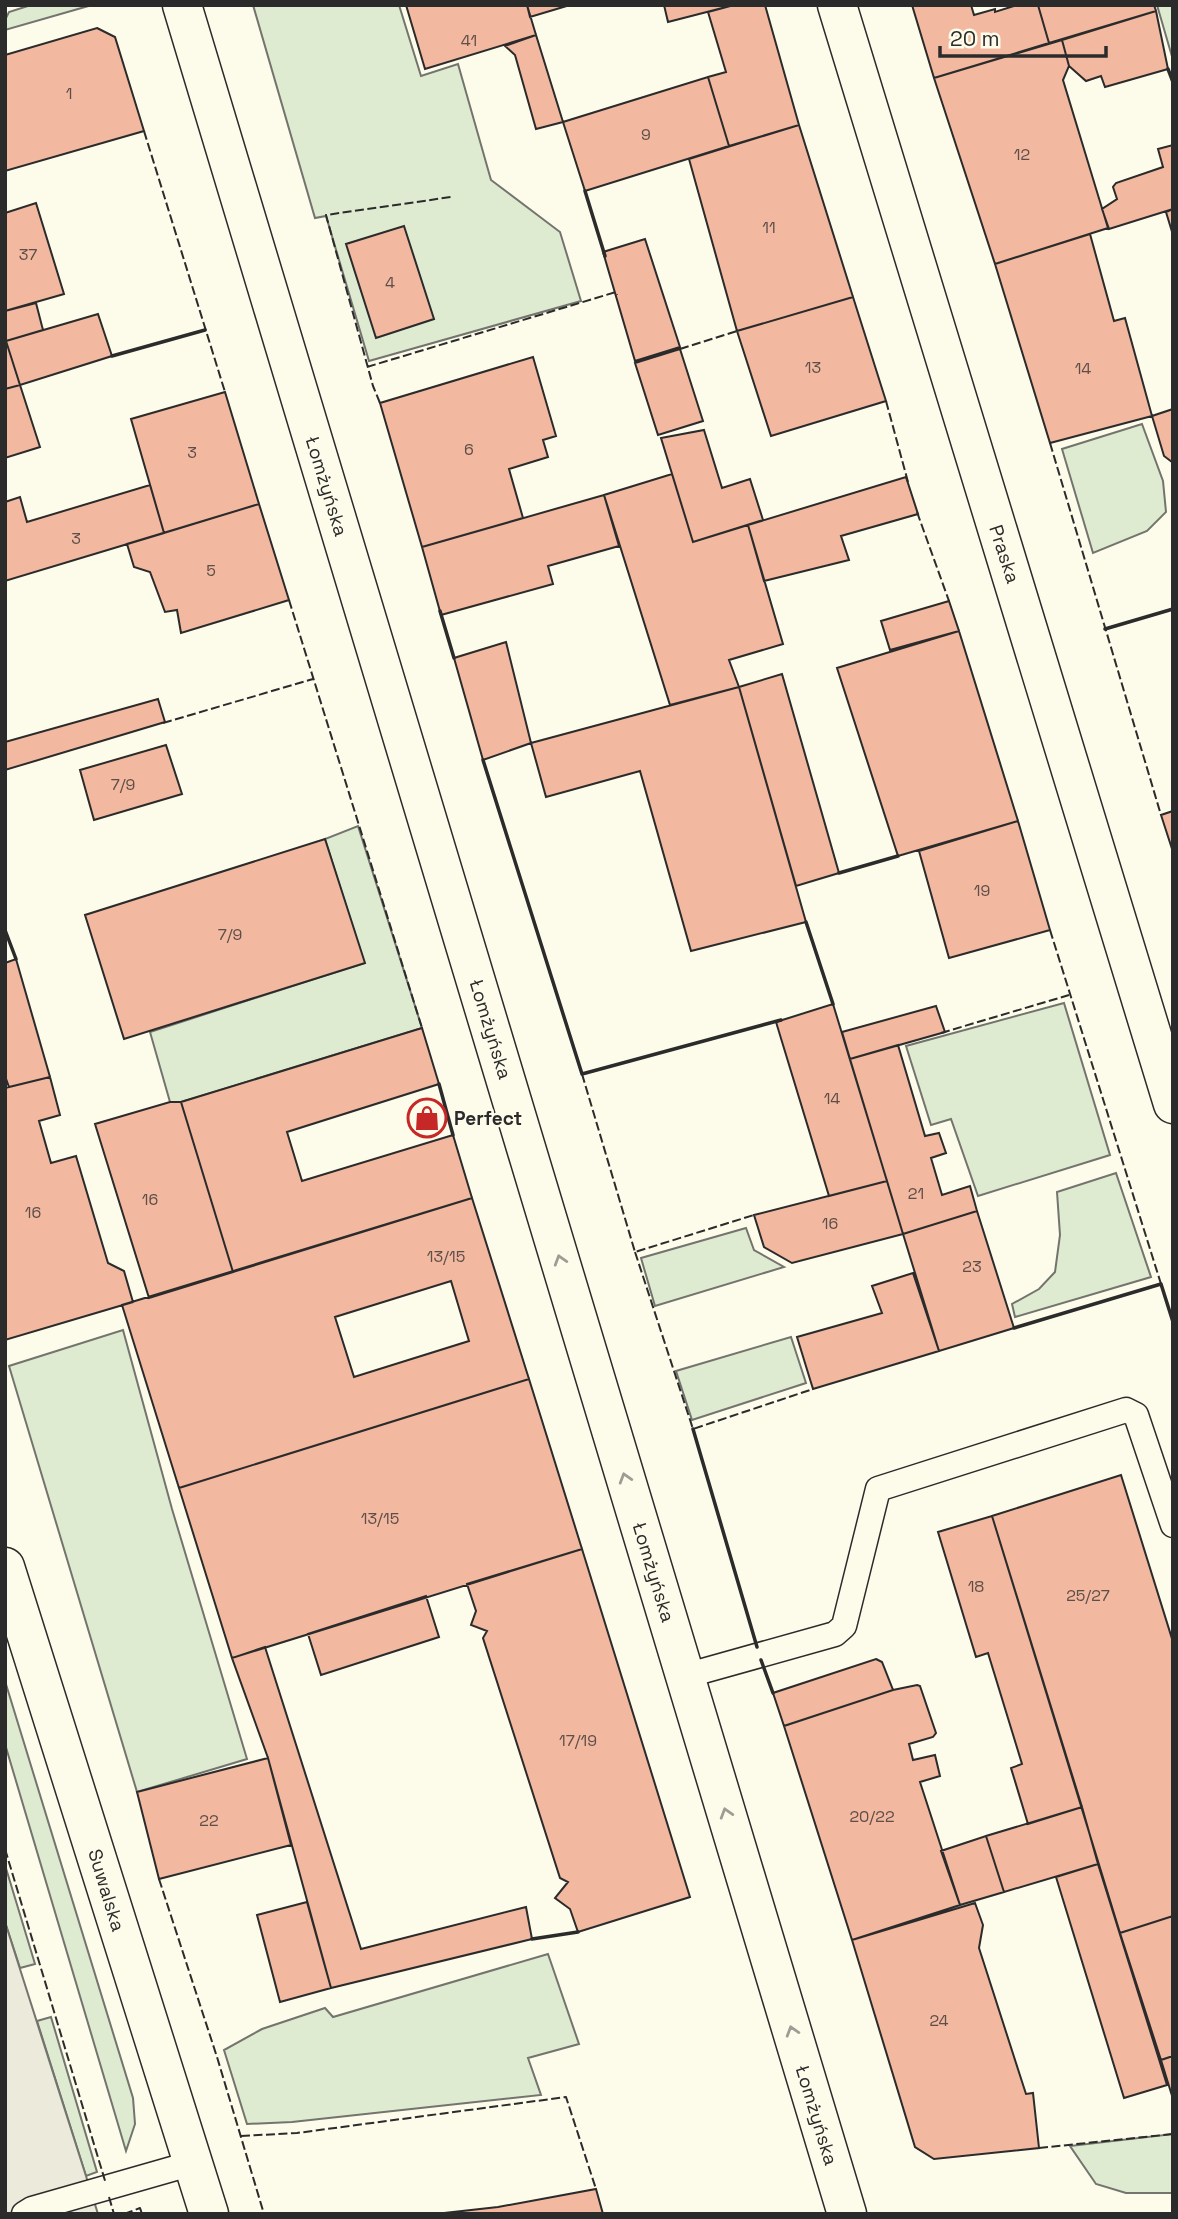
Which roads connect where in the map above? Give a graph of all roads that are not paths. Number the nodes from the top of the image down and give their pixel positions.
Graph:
1 (182, 5) edge
2 (837, 5) edge
3 (1173, 1104) edge
4 (1173, 1525) edge
5 (5, 1567) edge
6 (685, 1676) junction
7 (193, 2163) junction
8 (24, 2214) edge
9 (209, 2214) edge
10 (847, 2214) edge

6 -> 1 street, Łomżyńska
2 - 3 street, Praska
4 - 6 lane
5 - 7 street, Suwalska
10 -> 6 street, Łomżyńska
7 - 8 lane
7 - 9 street, Suwalska

